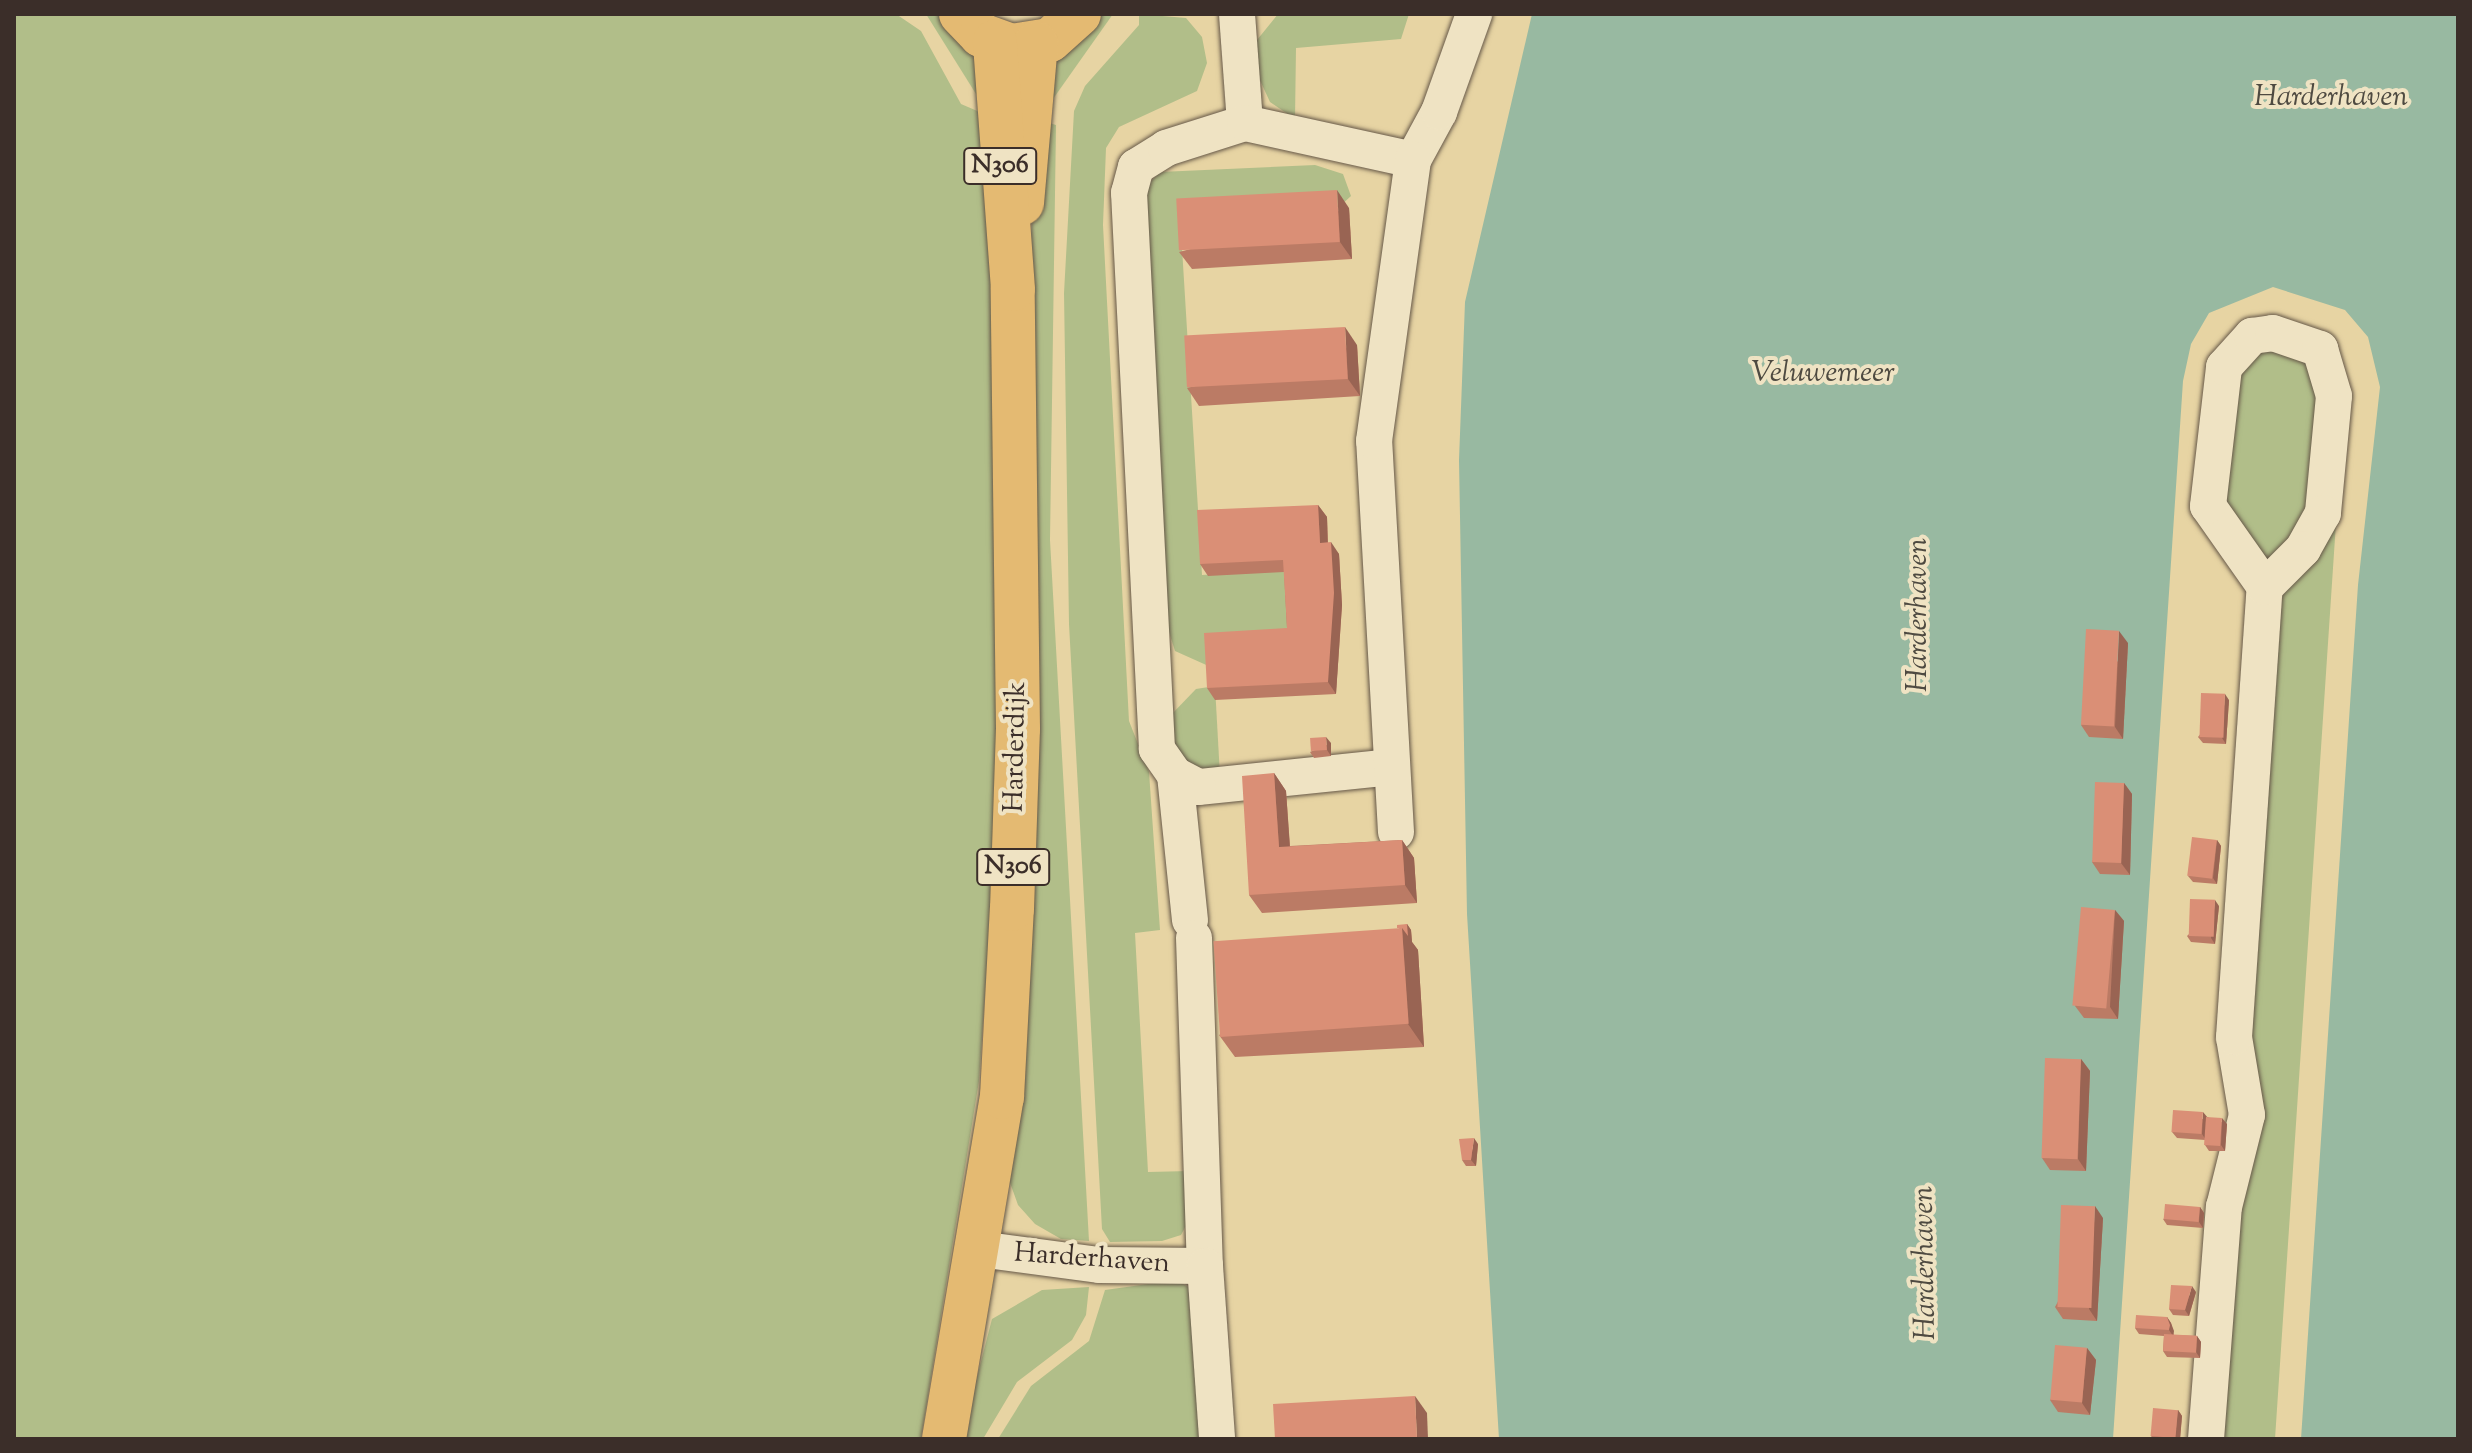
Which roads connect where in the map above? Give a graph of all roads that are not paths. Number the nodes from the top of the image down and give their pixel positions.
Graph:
1 (961, 14) edge
2 (1079, 14) edge
3 (1237, 14) edge
4 (1474, 14) edge
5 (1016, 43) junction
6 (1245, 123) junction
7 (1413, 160) junction
8 (2265, 587) junction
9 (1392, 767) junction
10 (1175, 775) junction
11 (1396, 832) dead end
12 (979, 1249) junction
13 (1205, 1266) junction
14 (944, 1439) edge
15 (1217, 1439) edge
16 (2206, 1439) edge

1 - 5 main road
2 - 5 main road
3 - 6 street
4 - 7 street
5 - 12 main road, Harderdijk / N306
6 - 7 street
6 - 10 street
7 - 9 street
8 - 8 street
8 - 16 street
9 - 10 street
9 - 11 street
10 - 13 street, Harderhaven
12 - 13 street, Harderhaven
12 - 14 main road, Harderdijk / N306
13 - 15 street, Harderhaven

